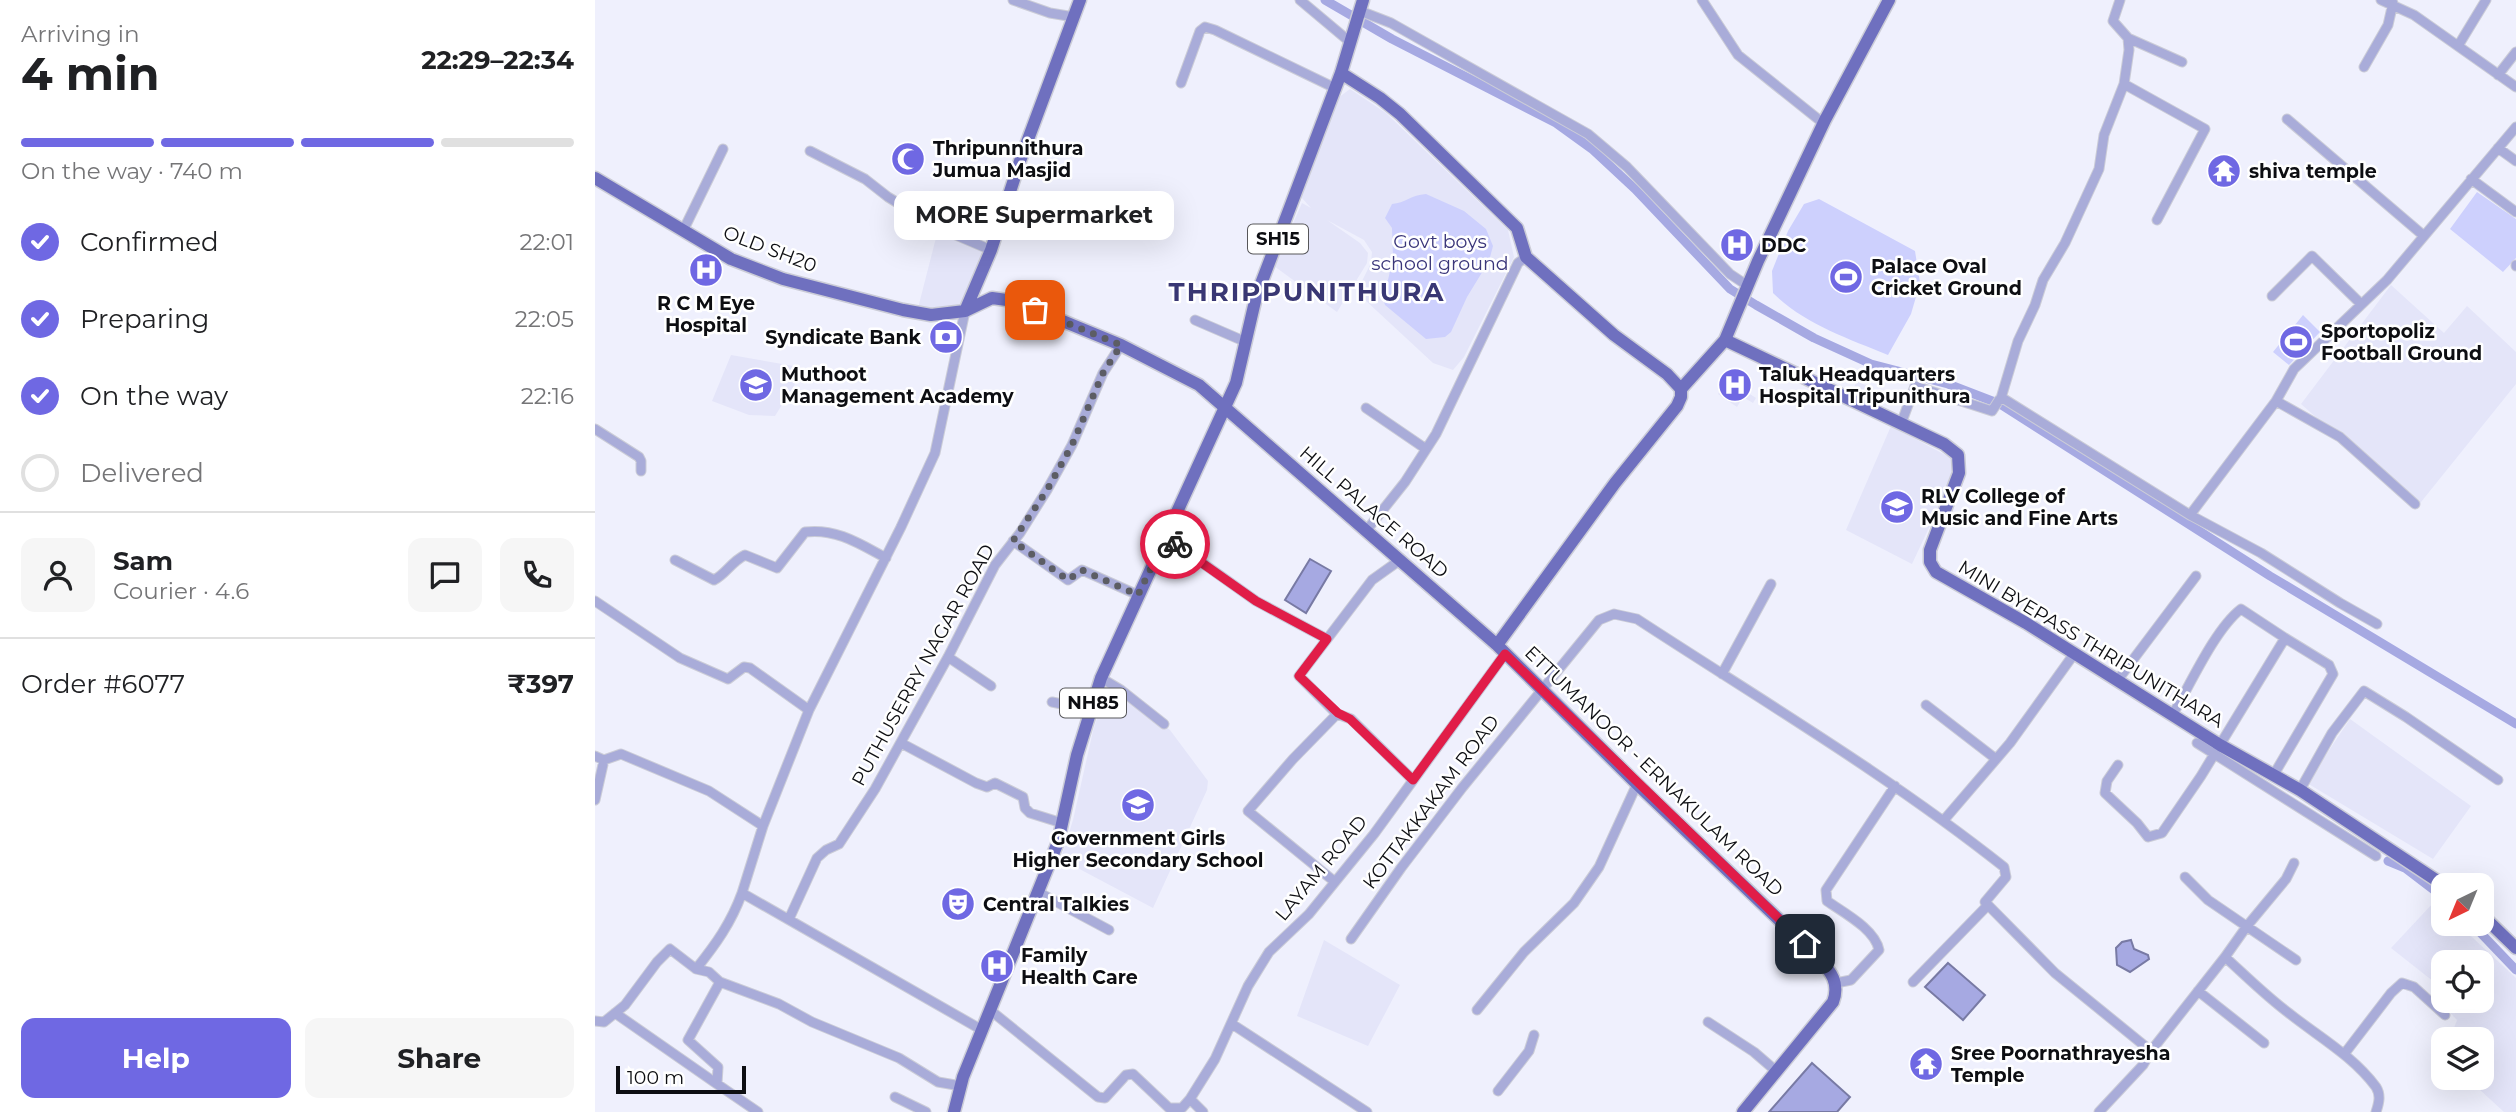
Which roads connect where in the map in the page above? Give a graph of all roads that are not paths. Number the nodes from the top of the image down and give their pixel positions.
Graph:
1 (1013, 0) edge
2 (1080, 0) edge
3 (1300, 0) edge
4 (1703, 0) edge
5 (1889, 0) edge
6 (2120, 0) edge
7 (2381, 0) edge
8 (2486, 0) edge
9 (2393, 4) junction
10 (1361, 6) edge
11 (1074, 17) junction
12 (1352, 36) junction
13 (2128, 38) junction
14 (2458, 46) junction
15 (2516, 52) edge
16 (2182, 62) dead end
17 (2364, 67) dead end
18 (1341, 73) junction
19 (2498, 75) junction
20 (1181, 83) dead end
21 (2124, 84) junction
22 (2516, 87) edge
23 (1335, 88) junction
24 (2287, 119) dead end
25 (1823, 124) junction
26 (2516, 128) edge
27 (2498, 148) junction
28 (723, 149) dead end
29 (810, 151) dead end
30 (2516, 161) edge
31 (595, 178) edge
32 (2471, 179) junction
33 (2516, 212) edge
34 (2157, 220) dead end
35 (683, 231) junction
36 (2424, 236) junction
37 (991, 250) junction
38 (1527, 257) junction
39 (1747, 287) junction
40 (2272, 296) dead end
41 (2361, 304) junction
42 (965, 311) junction
43 (1195, 320) dead end
44 (1725, 340) junction
45 (1246, 342) junction
46 (1121, 345) junction
47 (1681, 389) junction
48 (1998, 401) junction
49 (2276, 401) junction
50 (1226, 408) junction
51 (1366, 408) dead end
52 (1901, 424) junction
53 (595, 429) edge
54 (1426, 449) junction
55 (641, 471) dead end
56 (2415, 504) dead end
57 (2190, 515) junction
58 (1366, 531) junction
59 (1166, 537) junction
60 (1013, 541) junction
61 (885, 558) junction
62 (675, 560) dead end
63 (1400, 560) junction
64 (2196, 576) dead end
65 (1771, 584) dead end
66 (1138, 595) junction
67 (595, 601) edge
68 (2377, 624) dead end
69 (2285, 638) junction
70 (1327, 639) junction
71 (1501, 649) junction
72 (2074, 654) junction
73 (948, 657) junction
74 (1722, 674) junction
75 (1101, 678) junction
76 (2117, 681) junction
77 (992, 686) dead end
78 (1541, 688) junction
79 (1052, 702) dead end
80 (1926, 705) dead end
81 (809, 710) junction
82 (1091, 710) junction
83 (1338, 713) junction
84 (2173, 714) junction
85 (1164, 724) dead end
86 (901, 743) junction
87 (2197, 743) dead end
88 (2217, 750) junction
89 (599, 758) edge
90 (1996, 759) junction
91 (2118, 765) dead end
92 (1413, 780) junction
93 (2498, 780) dead end
94 (2276, 782) junction
95 (1637, 784) junction
96 (1895, 786) junction
97 (2300, 790) junction
98 (595, 800) edge
99 (1944, 820) junction
100 (1062, 823) junction
101 (763, 826) junction
102 (2376, 856) dead end
103 (2294, 863) dead end
104 (2185, 877) dead end
105 (2431, 877) edge
106 (1335, 882) junction
107 (1038, 892) junction
108 (741, 893) junction
109 (1988, 905) junction
110 (789, 919) junction
111 (2247, 926) junction
112 (2494, 927) edge
113 (1109, 930) dead end
114 (1351, 939) dead end
115 (2516, 948) edge
116 (2225, 957) junction
117 (2296, 960) dead end
118 (696, 969) junction
119 (720, 982) junction
120 (1913, 982) dead end
121 (1836, 984) junction
122 (2198, 991) junction
123 (990, 1010) junction
124 (1477, 1010) dead end
125 (615, 1013) junction
126 (2445, 1015) dead end
127 (595, 1021) edge
128 (1708, 1022) dead end
129 (1232, 1024) junction
130 (982, 1030) junction
131 (1534, 1035) dead end
132 (2264, 1043) dead end
133 (2151, 1051) junction
134 (2345, 1053) junction
135 (1776, 1071) junction
136 (717, 1084) junction
137 (961, 1086) junction
138 (1498, 1091) dead end
139 (895, 1097) dead end
140 (1190, 1099) junction
141 (1747, 1110) edge
142 (758, 1112) edge
143 (926, 1112) edge
144 (954, 1112) edge
145 (1203, 1112) edge
146 (1367, 1112) edge
147 (2099, 1112) edge
148 (2376, 1112) edge

1 - 11 street
2 - 11 main road
3 - 12 street
4 - 25 street
5 - 25 main road
6 - 13 street
7 - 9 street
8 - 14 street
9 - 14 street
9 - 17 street
10 - 12 main road, SH15
10 - 39 street
11 - 37 main road
12 - 18 main road, SH15
13 - 16 street
13 - 21 street
14 - 19 street
15 - 19 street
18 - 23 main road, SH15
18 - 38 main road
19 - 22 street
20 - 23 street
21 - 34 street
21 - 48 street
23 - 45 main road, SH15
24 - 36 street
25 - 39 main road
26 - 27 street
27 - 30 street
27 - 32 street
28 - 35 street
29 - 37 street
31 - 35 main road, OLD SH20
32 - 33 street
32 - 36 street
35 - 42 main road, OLD SH20
36 - 41 street
37 - 42 main road
38 - 47 main road
38 - 54 street
39 - 44 main road
40 - 41 street
41 - 49 street
42 - 46 main road
42 - 61 street
43 - 45 street
44 - 47 main road
44 - 52 main road, MINI BYEPASS THRIPUNITHARA
45 - 50 main road, SH15
46 - 50 main road
46 - 60 street, PUTHUSERRY NAGAR ROAD
47 - 71 main road, ETTUMANOOR - ERNAKULAM ROAD
48 - 52 street
48 - 57 street
49 - 56 street
49 - 57 street
50 - 58 main road, HILL PALACE ROAD
50 - 59 main road, NH85 / NH85
51 - 54 street
52 - 72 main road, MINI BYEPASS THRIPUNITHARA
53 - 55 street
54 - 58 street
57 - 68 street
58 - 63 main road, HILL PALACE ROAD
59 - 66 main road, NH85 / NH85
59 - 70 street
60 - 66 street
60 - 73 street, PUTHUSERRY NAGAR ROAD
61 - 62 street
61 - 81 street
63 - 70 street
63 - 71 main road, HILL PALACE ROAD
64 - 76 street
65 - 74 street
66 - 75 main road, NH85 / NH85
67 - 81 street
69 - 84 street
69 - 88 street
69 - 94 street
70 - 83 street
71 - 78 main road, ETTUMANOOR - ERNAKULAM ROAD
71 - 92 street, LAYAM ROAD
72 - 76 main road, MINI BYEPASS THRIPUNITHARA
72 - 90 street
73 - 77 street
73 - 86 street, PUTHUSERRY NAGAR ROAD
74 - 78 street, KOTTAKKAKAM ROAD
74 - 96 street, KOTTAKKAKAM ROAD
75 - 82 main road, NH85 / NH85
75 - 85 street
76 - 84 main road, MINI BYEPASS THRIPUNITHARA
78 - 95 main road, ETTUMANOOR - ERNAKULAM ROAD
78 - 114 street, KOTTAKKAKAM ROAD
79 - 82 street
80 - 90 street
81 - 101 street
82 - 100 main road, NH85 / NH85
83 - 92 street
83 - 106 street
84 - 88 main road, MINI BYEPASS THRIPUNITHARA
86 - 100 street
86 - 110 street, PUTHUSERRY NAGAR ROAD
87 - 88 street
88 - 91 street
88 - 94 main road, MINI BYEPASS THRIPUNITHARA
89 - 98 street
89 - 101 street
90 - 99 street
92 - 106 street, LAYAM ROAD
93 - 97 street
94 - 97 main road, MINI BYEPASS THRIPUNITHARA
94 - 102 street
95 - 121 main road, ETTUMANOOR - ERNAKULAM ROAD
95 - 124 street
96 - 99 street, KOTTAKKAKAM ROAD
96 - 121 street
97 - 105 main road, MINI BYEPASS THRIPUNITHARA
99 - 109 street, KOTTAKKAKAM ROAD
100 - 107 main road, NH85 / NH85
101 - 108 street
103 - 111 street
104 - 111 street
106 - 129 street, LAYAM ROAD
107 - 113 street
107 - 123 main road, NH85 / NH85
108 - 110 street
108 - 118 street
109 - 120 street, KOTTAKKAKAM ROAD
109 - 133 street
110 - 130 street
111 - 116 street
111 - 117 street
112 - 115 main road
116 - 122 street
116 - 134 street
118 - 119 street
118 - 125 street
119 - 136 street
119 - 137 street
121 - 135 main road
122 - 132 street
122 - 133 street
123 - 130 main road, NH85 / NH85
123 - 140 street
125 - 127 street
125 - 136 street
126 - 134 street
128 - 135 street
129 - 140 street, LAYAM ROAD
129 - 146 street
130 - 137 main road, NH85 / NH85
131 - 138 street
133 - 147 street
134 - 148 street
135 - 141 main road
136 - 142 street
137 - 144 main road, NH85 / NH85
139 - 143 street
140 - 145 street

